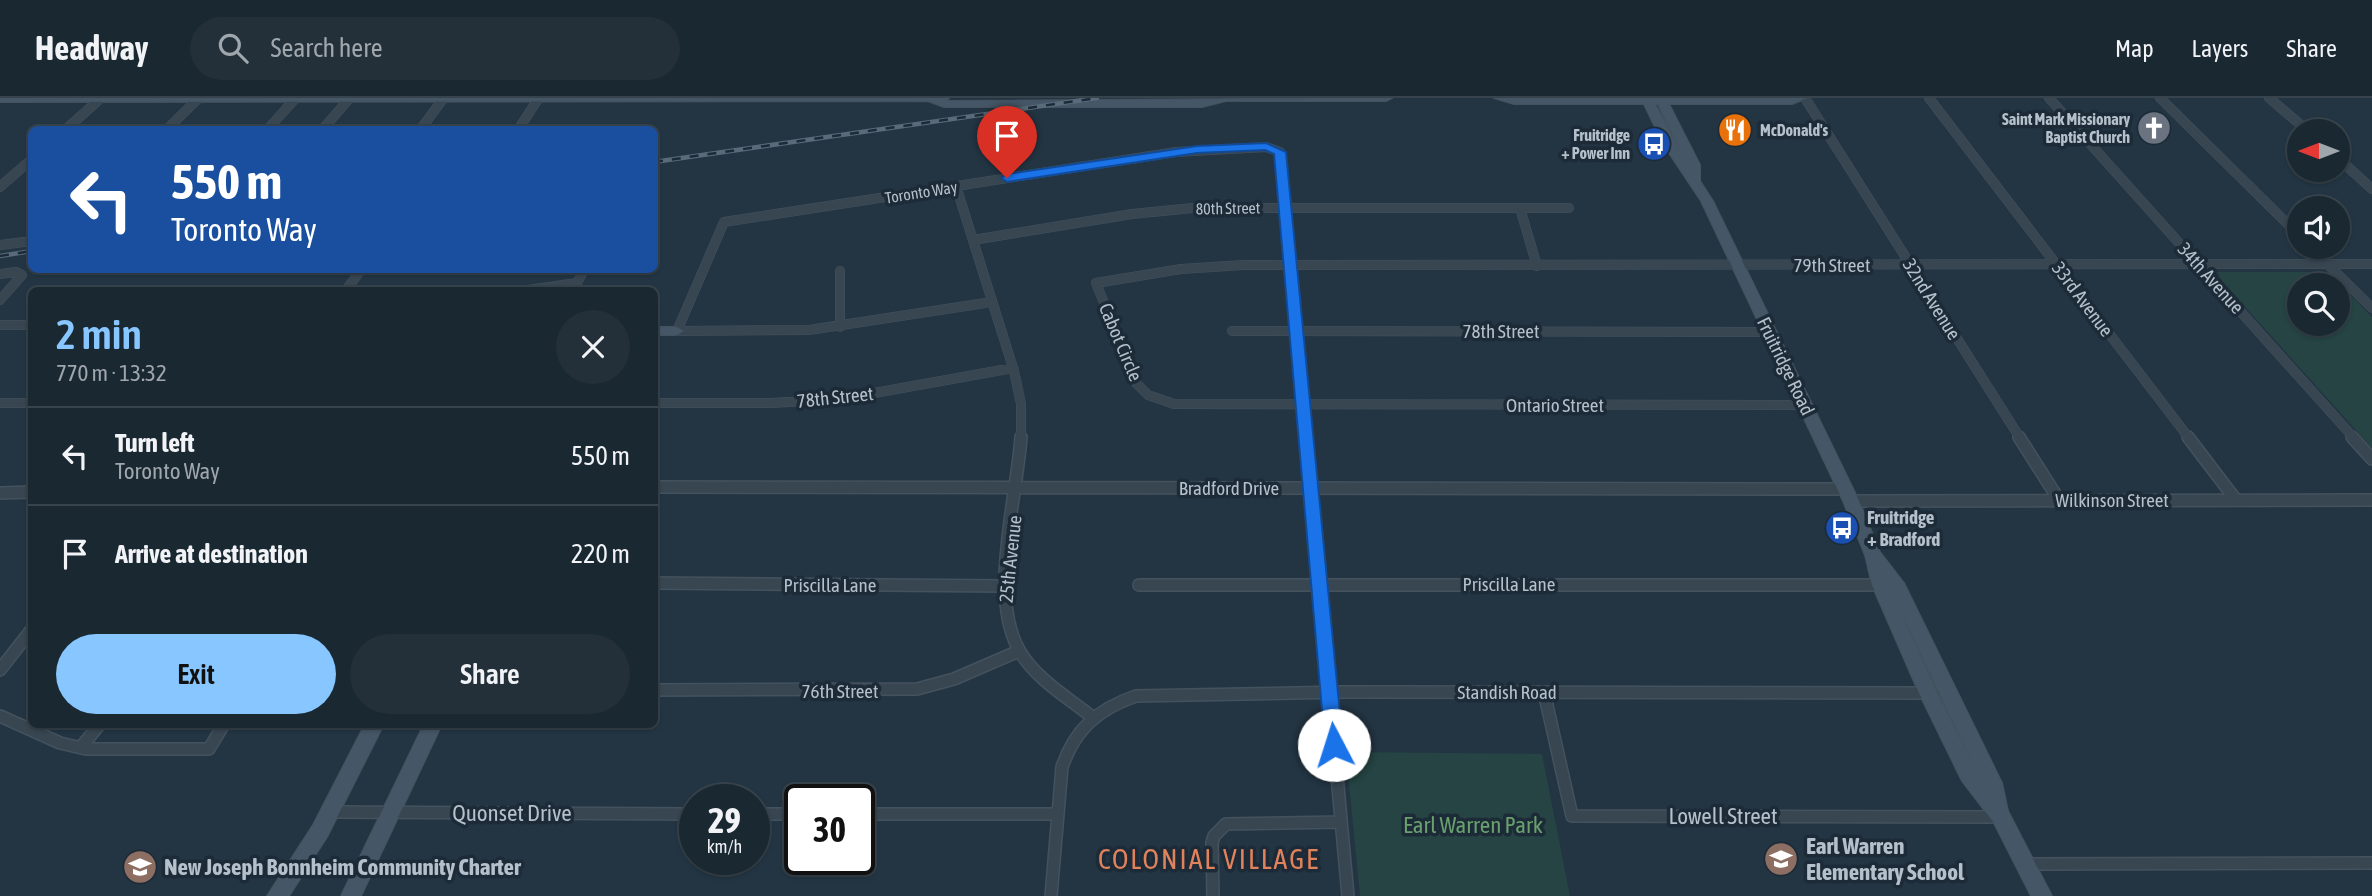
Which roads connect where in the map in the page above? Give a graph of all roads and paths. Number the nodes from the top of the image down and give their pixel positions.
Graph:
1 (255, 98) edge
2 (1387, 98) edge
3 (1500, 98) edge
4 (1803, 98) edge
5 (1929, 98) edge
6 (2049, 98) edge
7 (2160, 98) edge
8 (2269, 98) edge
9 (8, 99) edge
10 (100, 99) edge
11 (198, 99) edge
12 (295, 99) edge
13 (349, 99) edge
14 (443, 99) edge
15 (538, 99) edge
16 (678, 99) edge
17 (938, 99) edge
18 (1215, 99) edge
19 (1654, 100) edge
20 (0, 101) edge
21 (2294, 119) edge
22 (70, 126) edge
23 (170, 126) edge
24 (271, 126) edge
25 (326, 126) edge
26 (423, 126) edge
27 (521, 126) edge
28 (28, 162) edge
29 (2350, 169) edge
30 (956, 186) junction
31 (0, 187) edge
32 (2372, 189) edge
33 (1286, 207) junction
34 (1520, 208) junction
35 (1569, 208) dead end
36 (2287, 223) edge
37 (973, 240) junction
38 (28, 242) edge
39 (0, 245) edge
40 (2323, 259) edge
41 (2328, 264) junction
42 (2372, 264) edge
43 (1291, 265) junction
44 (1910, 265) junction
45 (2057, 265) junction
46 (2199, 265) junction
47 (1537, 266) junction
48 (1738, 266) junction
49 (840, 271) dead end
50 (582, 273) edge
51 (0, 274) edge
52 (549, 287) edge
53 (0, 300) edge
54 (992, 302) junction
55 (2372, 308) edge
56 (0, 325) edge
57 (28, 325) edge
58 (840, 327) junction
59 (658, 331) edge
60 (677, 331) junction
61 (1232, 331) dead end
62 (1297, 331) junction
63 (1770, 332) junction
64 (1013, 368) junction
65 (0, 403) edge
66 (28, 403) edge
67 (658, 403) edge
68 (1304, 404) junction
69 (1805, 405) junction
70 (2372, 459) edge
71 (658, 487) edge
72 (1017, 488) junction
73 (1311, 488) junction
74 (0, 492) edge
75 (28, 492) edge
76 (1849, 495) junction
77 (2059, 500) junction
78 (2236, 500) junction
79 (2372, 500) edge
80 (1873, 555) junction
81 (658, 583) edge
82 (1139, 585) dead end
83 (1320, 585) junction
84 (1880, 585) junction
85 (1005, 586) junction
86 (28, 634) edge
87 (1019, 652) junction
88 (0, 670) edge
89 (658, 690) edge
90 (1544, 692) junction
91 (1329, 693) junction
92 (1928, 693) junction
93 (0, 716) edge
94 (1092, 717) junction
95 (28, 726) edge
96 (32, 728) edge
97 (97, 728) edge
98 (222, 728) edge
99 (373, 728) edge
100 (431, 728) edge
101 (81, 747) junction
102 (330, 812) junction
103 (391, 813) junction
104 (679, 814) edge
105 (875, 814) edge
106 (1058, 814) junction
107 (2001, 817) junction
108 (1341, 822) junction
109 (2372, 863) edge
110 (2027, 864) junction
111 (277, 896) edge
112 (351, 896) edge
113 (1051, 896) edge
114 (1213, 896) edge
115 (1348, 896) edge
116 (2042, 896) edge

1 - 11 main road
1 - 12 main road
2 - 18 main road
3 - 19 main road
4 - 19 main road
4 - 44 street, 32nd Avenue
5 - 45 street, 33rd Avenue
6 - 46 street, 34th Avenue
7 - 36 street
8 - 21 street
9 - 10 main road
9 - 20 main road
10 - 11 main road
10 - 22 street
11 - 23 street
12 - 13 main road
12 - 24 street
13 - 14 main road
13 - 25 street
14 - 15 main road
14 - 26 street
15 - 16 main road
15 - 27 street
16 - 17 main road
17 - 18 main road
19 - 48 main road, Fruitridge Road
28 - 31 street
29 - 32 street
30 - 33 street, Toronto Way
30 - 37 street, 25th Avenue
30 - 60 street, Toronto Way
33 - 34 street, 80th Street
33 - 37 street, 80th Street
33 - 43 street
34 - 35 street, 80th Street
34 - 47 street
37 - 54 street, 25th Avenue
38 - 39 street
40 - 41 street
41 - 42 street, 79th Street
41 - 46 street, 79th Street
41 - 55 street
43 - 47 street, 79th Street
43 - 62 street
43 - 68 street, Cabot Circle
44 - 45 street, 79th Street
44 - 48 street, 79th Street
44 - 77 street, 32nd Avenue
45 - 46 street, 79th Street
45 - 78 street, 33rd Avenue
46 - 70 street, 34th Avenue
47 - 48 street, 79th Street
48 - 63 main road, Fruitridge Road
49 - 58 street
50 - 52 street
51 - 53 street
54 - 58 street
54 - 64 street, 25th Avenue
56 - 57 street
58 - 60 street
59 - 60 main road
61 - 62 street, 78th Street
62 - 63 street, 78th Street
62 - 68 street
63 - 69 main road, Fruitridge Road
64 - 67 street, 78th Street
64 - 72 street, 25th Avenue
65 - 66 street
68 - 69 street, Ontario Street
68 - 73 street
69 - 76 main road, Fruitridge Road
71 - 72 street, Bradford Drive
72 - 73 street, Bradford Drive
72 - 85 street, 25th Avenue
73 - 76 street, Bradford Drive
73 - 83 street
74 - 75 street
76 - 77 street, Wilkinson Street
76 - 80 main road, Fruitridge Road
77 - 78 street, Wilkinson Street
78 - 79 street, Wilkinson Street
80 - 84 main road, Fruitridge Road
80 - 107 main road, Fruitridge Road
81 - 85 street, Priscilla Lane
82 - 83 street, Priscilla Lane
83 - 84 street, Priscilla Lane
83 - 91 street
84 - 92 main road, Fruitridge Road
85 - 87 street, 25th Avenue
86 - 88 street
87 - 89 street, 76th Street
87 - 94 street, 25th Avenue
90 - 91 street, Standish Road
90 - 92 street, Standish Road
90 - 107 street, Lowell Street
91 - 94 street, Standish Road
91 - 108 street
92 - 107 main road, Fruitridge Road
93 - 95 street
94 - 106 street
96 - 101 street
97 - 101 street
98 - 101 street
99 - 102 main road
100 - 103 main road
102 - 103 street, Quonset Drive
102 - 111 main road
103 - 104 street, Quonset Drive
103 - 112 main road
105 - 106 street
106 - 113 street
107 - 110 main road, Fruitridge Road
108 - 114 street
108 - 115 street
109 - 110 street
110 - 116 main road, Fruitridge Road

